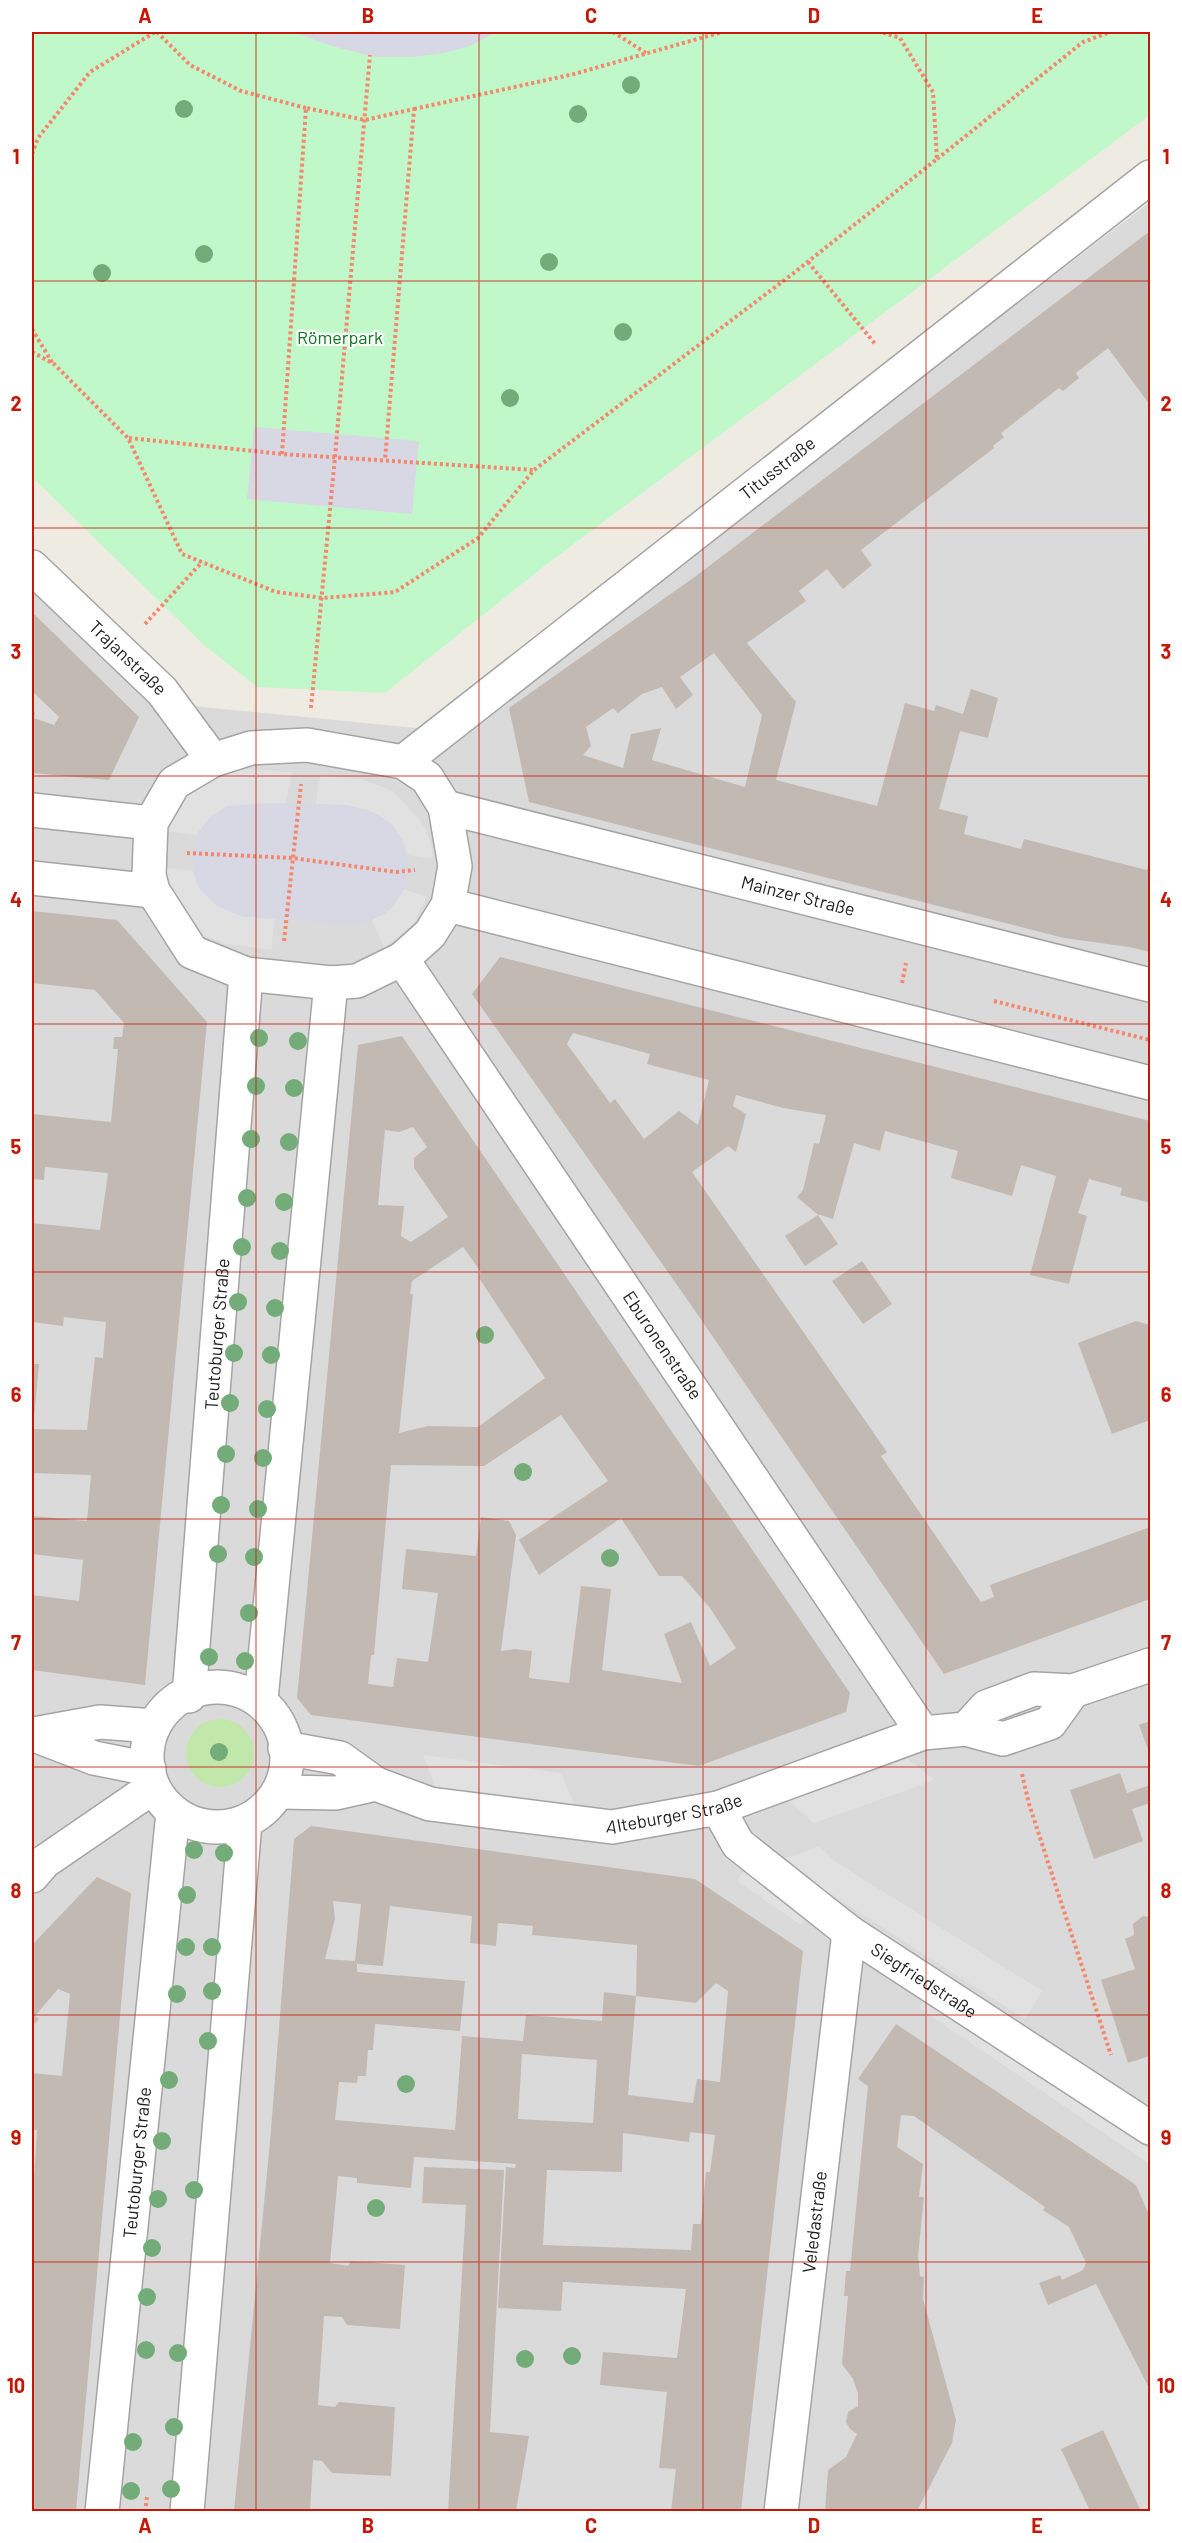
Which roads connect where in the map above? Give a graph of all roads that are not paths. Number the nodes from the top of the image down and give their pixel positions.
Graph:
1 (1150, 177) edge
2 (32, 567) edge
3 (213, 760) junction
4 (403, 762) junction
5 (445, 807) junction
6 (32, 810) edge
7 (151, 823) junction
8 (32, 878) edge
9 (153, 891) junction
10 (448, 905) junction
11 (402, 959) junction
12 (246, 974) junction
13 (331, 983) junction
14 (1150, 985) edge
15 (1150, 1083) edge
16 (1150, 1665) edge
17 (1073, 1692) junction
18 (189, 1696) junction
19 (261, 1700) junction
20 (154, 1726) junction
21 (966, 1729) junction
22 (922, 1733) junction
23 (33, 1734) edge
24 (285, 1748) junction
25 (150, 1778) junction
26 (376, 1784) junction
27 (278, 1792) junction
28 (718, 1808) junction
29 (173, 1813) junction
30 (245, 1822) junction
31 (32, 1876) edge
32 (849, 1932) junction
33 (1150, 2128) edge
34 (102, 2511) edge
35 (187, 2511) edge
36 (781, 2511) edge

1 - 4 street, Titusstraße
2 - 3 street, Trajanstraße
3 - 4 street
3 - 7 street
4 - 5 street
5 - 10 street
5 - 14 street, Mainzer Straße
6 - 7 street
7 - 9 street
8 - 9 street
9 - 12 street
10 - 11 street
10 - 15 street
11 - 13 street
11 - 22 street, Eburonenstraße
12 - 13 street
12 - 18 street, Teutoburger Straße
13 - 19 street
16 - 17 street
17 - 21 street
17 - 21 street, Alteburger Straße
18 - 19 street
18 - 20 street
19 - 24 street
20 - 23 street
20 - 25 street
21 - 22 street, Alteburger Straße
22 - 28 street, Alteburger Straße
23 - 25 street
24 - 26 street, Alteburger Straße
24 - 27 street
25 - 29 street
25 - 31 street
26 - 27 street
26 - 28 street, Alteburger Straße
27 - 30 street
28 - 32 street, Siegfriedstraße
29 - 30 street
29 - 34 street, Teutoburger Straße
30 - 35 street
32 - 33 street, Siegfriedstraße
32 - 36 street, Veledastraße

